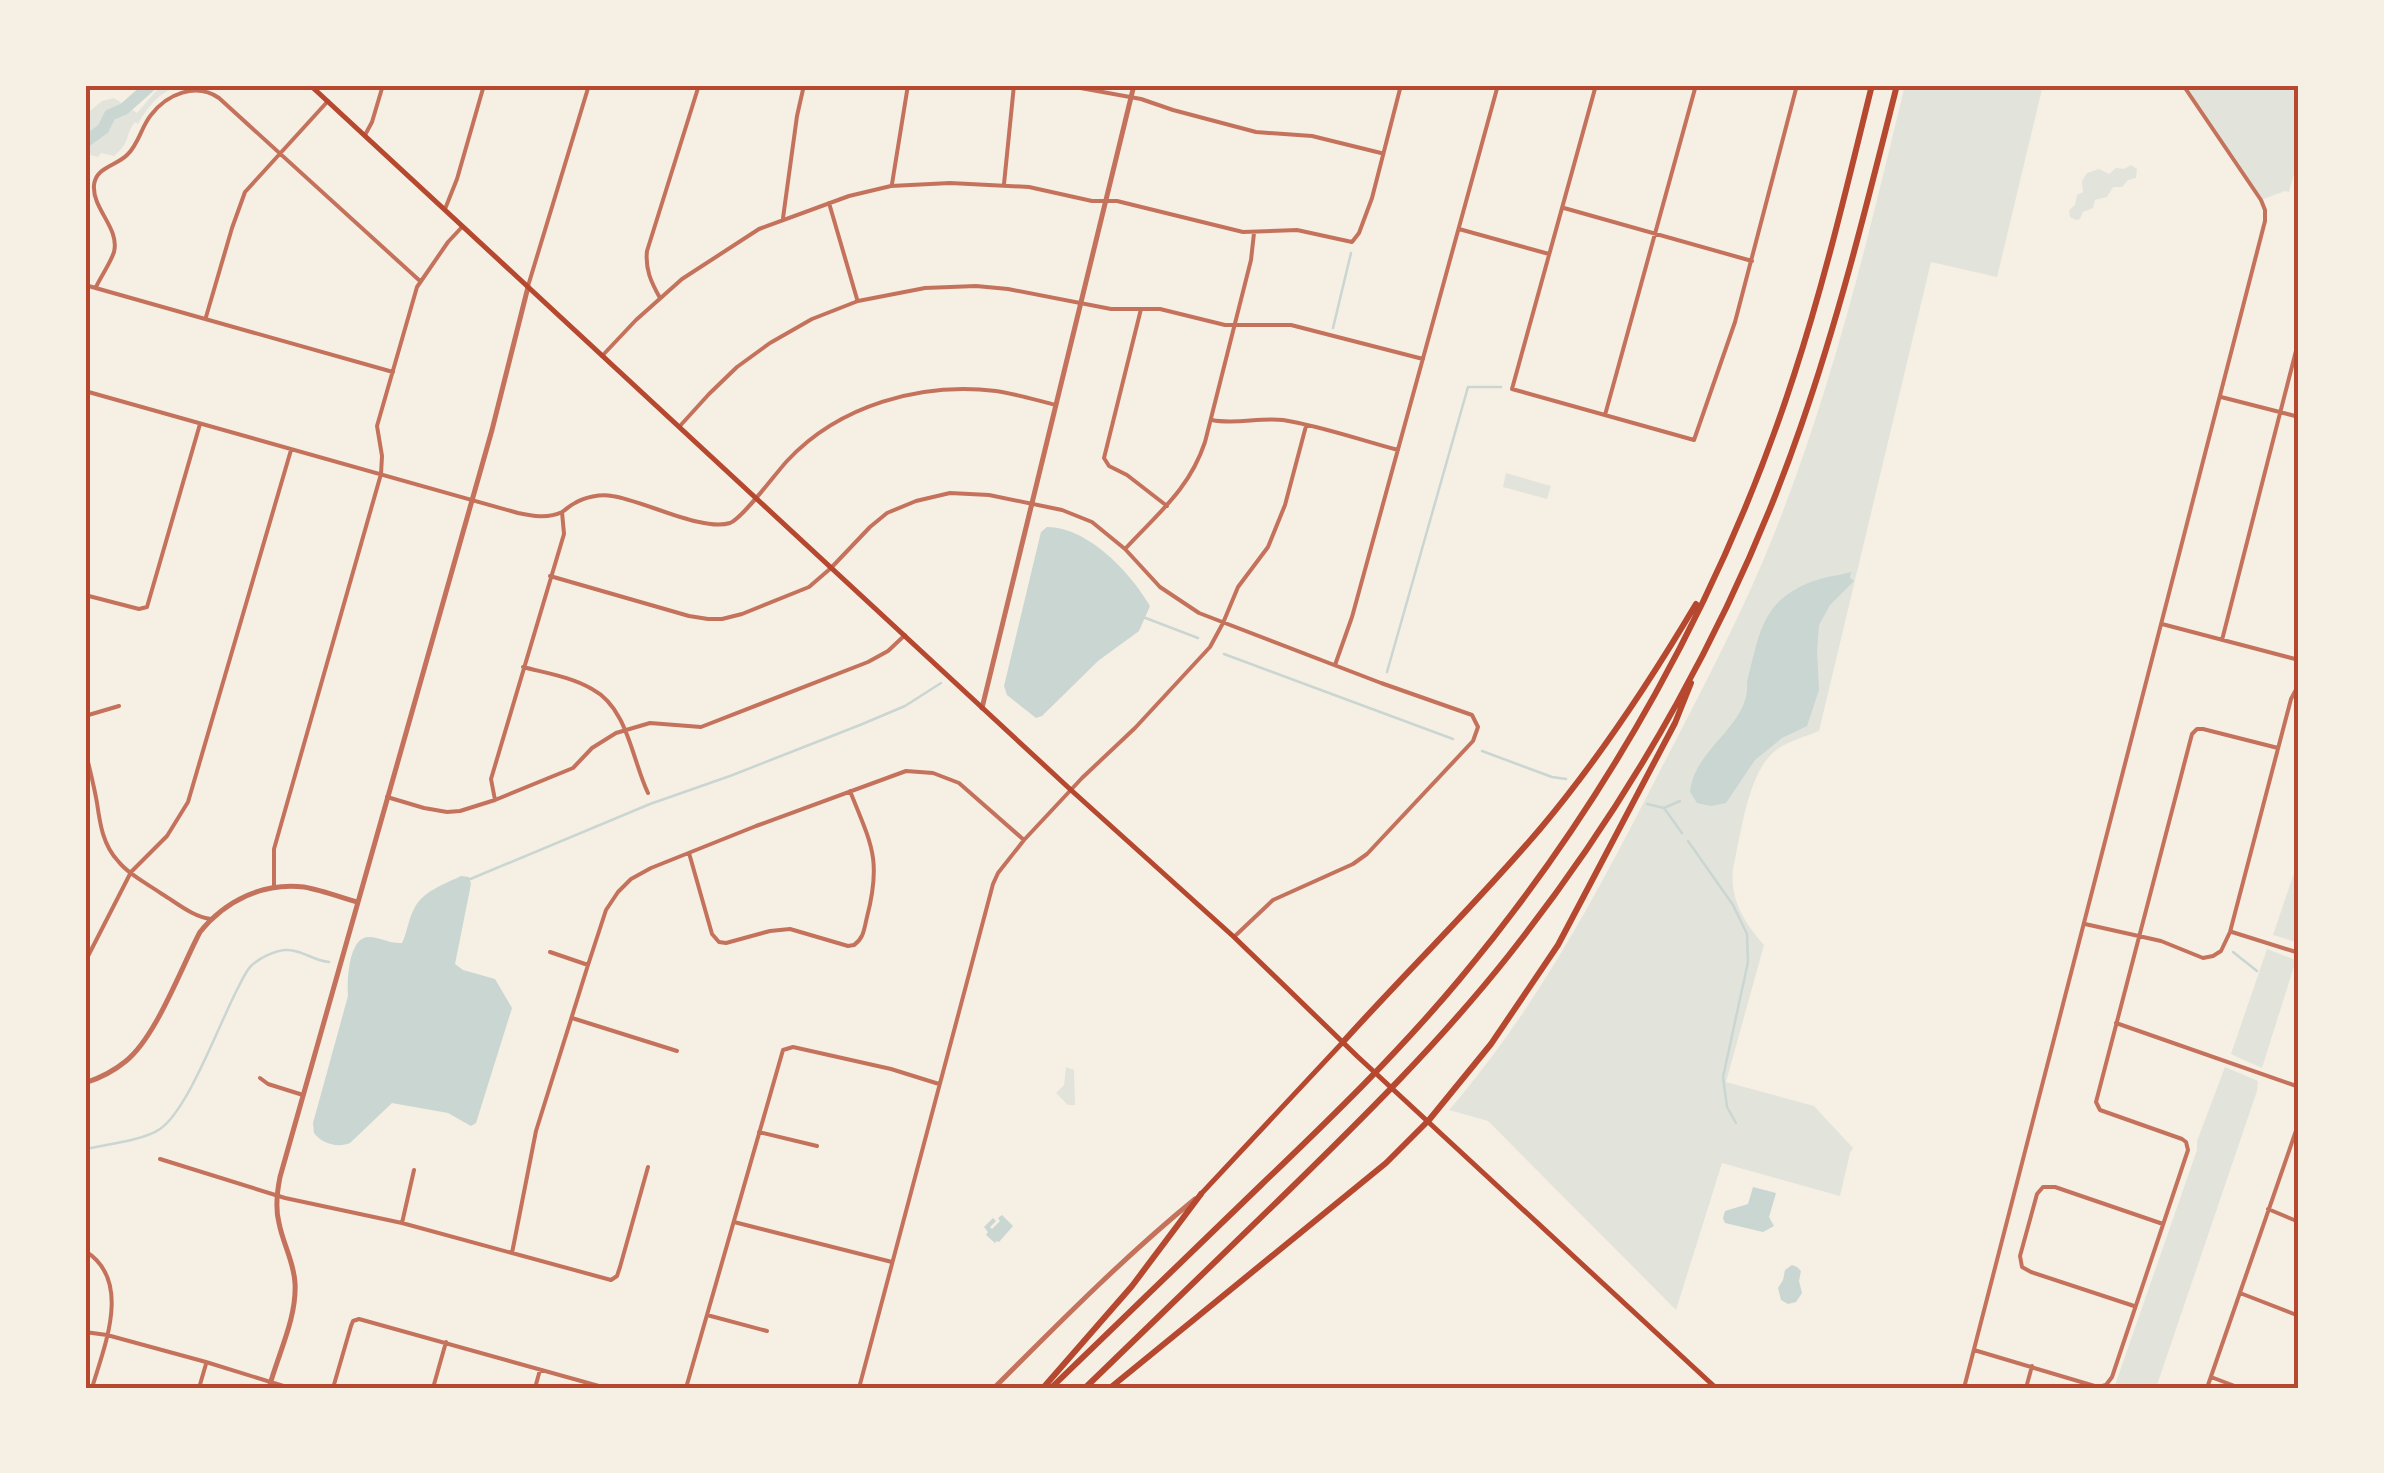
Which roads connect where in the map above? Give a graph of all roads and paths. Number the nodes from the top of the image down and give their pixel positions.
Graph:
1 (310, 85) edge
2 (383, 85) edge
3 (484, 85) edge
4 (590, 85) edge
5 (699, 85) edge
6 (804, 85) edge
7 (908, 85) edge
8 (1014, 85) edge
9 (1044, 85) edge
10 (1134, 85) edge
11 (1401, 85) edge
12 (1498, 85) edge
13 (1596, 85) edge
14 (1696, 85) edge
15 (1797, 85) edge
16 (1872, 85) edge
17 (1897, 85) edge
18 (2182, 85) edge
19 (1131, 98) junction
20 (328, 101) junction
21 (365, 135) junction
22 (279, 154) junction
23 (1383, 154) junction
24 (1004, 184) junction
25 (891, 186) junction
26 (1106, 201) junction
27 (830, 202) junction
28 (1562, 208) junction
29 (445, 210) junction
30 (783, 219) junction
31 (462, 227) junction
32 (1460, 229) junction
33 (1254, 233) junction
34 (1655, 234) junction
35 (1549, 254) junction
36 (1752, 261) junction
37 (420, 281) junction
38 (85, 284) edge
39 (528, 286) junction
40 (96, 287) junction
41 (660, 298) junction
42 (858, 301) junction
43 (1081, 303) junction
44 (1140, 308) junction
45 (206, 318) junction
46 (1234, 326) junction
47 (2299, 339) edge
48 (602, 356) junction
49 (1423, 358) junction
50 (393, 372) junction
51 (85, 392) edge
52 (2220, 397) junction
53 (1056, 404) junction
54 (2280, 412) junction
55 (1605, 415) junction
56 (2299, 417) edge
57 (1210, 419) junction
58 (200, 424) junction
59 (680, 426) junction
60 (1306, 426) junction
61 (291, 450) junction
62 (1398, 450) junction
63 (381, 474) junction
64 (755, 498) junction
65 (472, 500) junction
66 (1032, 504) junction
67 (1167, 506) junction
68 (562, 512) junction
69 (1125, 548) junction
70 (831, 568) junction
71 (1718, 569) junction
72 (550, 576) junction
73 (85, 594) edge
74 (1223, 623) junction
75 (2162, 624) junction
76 (906, 634) junction
77 (2222, 640) junction
78 (1704, 650) junction
79 (2299, 660) edge
80 (1336, 665) junction
81 (523, 666) junction
82 (2299, 684) edge
83 (119, 706) dead end
84 (982, 708) junction
85 (85, 716) edge
86 (624, 730) junction
87 (2278, 748) junction
88 (85, 749) edge
89 (1071, 790) junction
90 (850, 791) junction
91 (648, 793) dead end
92 (387, 797) junction
93 (495, 800) junction
94 (1024, 840) junction
95 (689, 853) junction
96 (130, 872) junction
97 (274, 888) junction
98 (357, 902) junction
99 (210, 919) junction
100 (2085, 924) junction
101 (2230, 932) junction
102 (1234, 937) junction
103 (2138, 937) junction
104 (550, 952) dead end
105 (2299, 953) edge
106 (85, 962) edge
107 (588, 965) junction
108 (572, 1018) junction
109 (2116, 1024) junction
110 (1344, 1042) junction
111 (677, 1052) dead end
112 (260, 1078) dead end
113 (85, 1083) edge
114 (939, 1084) junction
115 (2299, 1087) edge
116 (303, 1095) junction
117 (1429, 1120) junction
118 (2298, 1125) edge
119 (760, 1132) junction
120 (816, 1146) dead end
121 (160, 1159) dead end
122 (648, 1167) dead end
123 (414, 1170) dead end
124 (276, 1194) junction
125 (1202, 1194) junction
126 (2268, 1210) junction
127 (734, 1222) junction
128 (2299, 1222) edge
129 (402, 1223) junction
130 (2163, 1224) junction
131 (85, 1251) edge
132 (512, 1252) junction
133 (892, 1262) junction
134 (2240, 1293) junction
135 (2135, 1306) junction
136 (707, 1315) junction
137 (2299, 1316) edge
138 (767, 1331) dead end
139 (85, 1332) edge
140 (107, 1336) junction
141 (446, 1342) junction
142 (1974, 1350) junction
143 (206, 1362) junction
144 (2032, 1366) junction
145 (540, 1370) junction
146 (2211, 1377) junction
147 (270, 1385) edge
148 (2105, 1386) edge
149 (92, 1388) edge
150 (200, 1388) edge
151 (290, 1388) edge
152 (333, 1388) edge
153 (433, 1388) edge
154 (535, 1388) edge
155 (606, 1388) edge
156 (686, 1388) edge
157 (860, 1388) edge
158 (994, 1388) edge
159 (1047, 1388) edge
160 (1085, 1388) edge
161 (1110, 1388) edge
162 (1716, 1388) edge
163 (1964, 1388) edge
164 (2026, 1388) edge
165 (2207, 1388) edge
166 (2240, 1388) edge

1 - 20 main road
2 - 21 street
3 - 29 street
4 - 39 street
5 - 41 street
6 - 30 street
7 - 25 street
8 - 24 street
9 - 19 street
10 - 19 street
11 - 23 street
12 - 32 street
13 - 28 street
14 - 34 street
15 - 36 street
16 - 71 highway
17 - 78 highway
18 - 52 street
19 - 23 street
19 - 26 street
20 - 21 main road
20 - 22 street
21 - 29 main road
22 - 37 street
22 - 40 street
22 - 45 street
23 - 33 street
24 - 25 street
24 - 26 street
25 - 27 street
26 - 33 street
26 - 43 street
27 - 30 street
27 - 42 street
28 - 34 street
28 - 35 street
29 - 31 main road
30 - 41 street
31 - 37 street
31 - 39 main road
32 - 35 street
32 - 49 street
33 - 46 street
34 - 36 street
34 - 55 street
35 - 55 street
36 - 55 street
37 - 50 street
38 - 40 street
39 - 48 main road
39 - 65 street
40 - 45 street
41 - 48 street
42 - 43 street
42 - 59 street
43 - 44 street
43 - 53 street
44 - 46 street
44 - 67 street
45 - 50 street
46 - 49 street
46 - 57 street
47 - 54 street
48 - 59 main road
49 - 62 street
50 - 63 street
51 - 58 street
52 - 54 street
52 - 75 street
53 - 64 street
53 - 66 street
54 - 56 street
54 - 77 street
57 - 60 street
57 - 67 street
58 - 61 street
58 - 73 street
59 - 64 main road
60 - 62 street
60 - 74 street
61 - 63 street
61 - 96 street
62 - 80 street
63 - 65 street
63 - 97 street
64 - 68 street
64 - 70 main road
65 - 68 street
65 - 92 street
66 - 69 street
66 - 70 street
66 - 84 street
67 - 69 street
68 - 72 street
69 - 74 street
70 - 72 street
70 - 76 main road
71 - 110 highway
71 - 159 highway
72 - 81 street
74 - 80 street
74 - 89 street
75 - 77 street
75 - 100 street
76 - 84 main road
76 - 86 street
77 - 79 street
78 - 117 highway
78 - 160 highway
80 - 102 street
81 - 86 street
81 - 93 street
82 - 87 street
83 - 85 street
84 - 89 main road
86 - 91 street
86 - 93 street
87 - 101 street
87 - 103 street
88 - 96 street
89 - 94 street
89 - 102 main road
90 - 94 street
90 - 95 street
90 - 95 street
92 - 93 street
92 - 98 street
94 - 114 street
95 - 107 street
96 - 99 street
96 - 106 street
97 - 98 street
97 - 99 street
98 - 116 street
99 - 113 street
100 - 103 street
100 - 142 street
101 - 103 street
101 - 105 street
102 - 110 main road
103 - 109 street
104 - 107 street
107 - 108 street
108 - 111 street
108 - 132 street
109 - 115 street
109 - 130 street
110 - 117 main road
110 - 125 main road
112 - 116 street
114 - 119 street
114 - 133 street
116 - 124 street
117 - 161 highway
117 - 162 main road
118 - 126 street
119 - 120 street
119 - 127 street
121 - 124 street
122 - 132 street
123 - 129 street
124 - 129 street
124 - 147 street
125 - 158 street
125 - 159 highway
126 - 128 street
126 - 134 street
127 - 133 street
127 - 136 street
129 - 132 street
130 - 135 street
130 - 135 street
131 - 140 street
133 - 157 street
134 - 137 street
134 - 146 street
135 - 148 street
136 - 138 street
136 - 156 street
139 - 140 street
140 - 143 street
140 - 149 street
141 - 145 street
141 - 152 street
141 - 153 street
142 - 144 street
142 - 163 street
143 - 147 street
143 - 150 street
144 - 148 street
144 - 164 street
145 - 154 street
145 - 155 street
146 - 165 street
146 - 166 street
147 - 151 street

